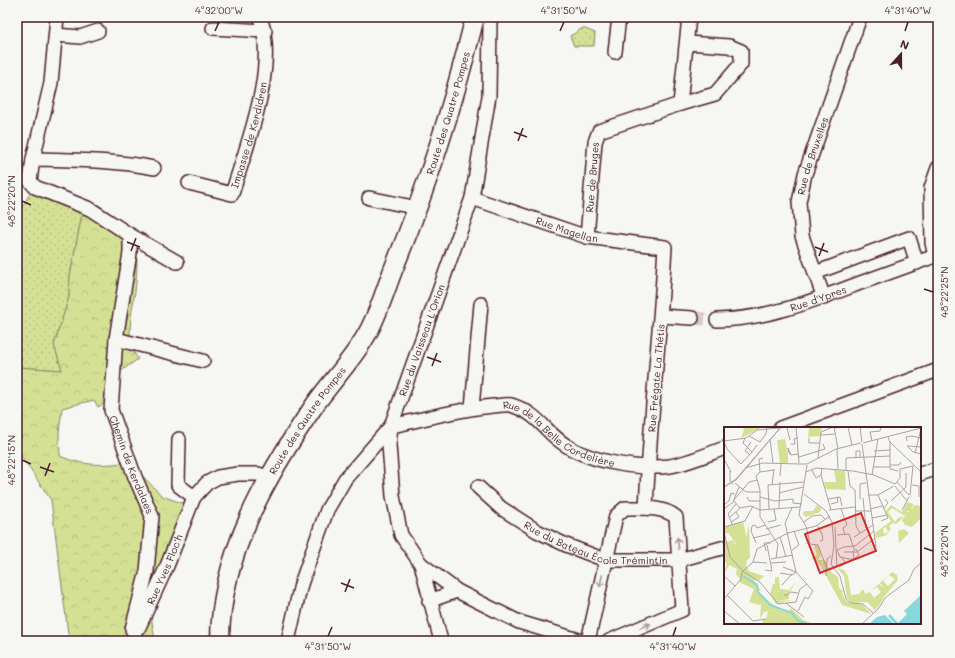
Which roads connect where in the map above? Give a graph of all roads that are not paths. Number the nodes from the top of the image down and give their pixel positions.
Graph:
1 (57, 17) edge
2 (260, 17) edge
3 (476, 17) edge
4 (488, 17) edge
5 (619, 17) edge
6 (689, 17) edge
7 (860, 17) edge
8 (212, 28) dead end
9 (98, 31) dead end
10 (265, 31) junction
11 (56, 35) junction
12 (688, 43) junction
13 (615, 52) dead end
14 (680, 104) junction
15 (33, 159) junction
16 (154, 168) dead end
17 (938, 168) edge
18 (189, 183) dead end
19 (369, 198) dead end
20 (472, 198) junction
21 (418, 208) junction
22 (130, 235) junction
23 (587, 238) junction
24 (665, 247) joint
25 (937, 256) edge
26 (177, 262) dead end
27 (918, 263) junction
28 (815, 273) junction
29 (824, 298) junction
30 (481, 304) dead end
31 (661, 316) junction
32 (692, 318) tunnel mouth
33 (717, 320) tunnel mouth
34 (116, 339) junction
35 (203, 361) dead end
36 (938, 370) edge
37 (472, 408) junction
38 (391, 426) junction
39 (783, 427) edge
40 (179, 439) dead end
41 (724, 448) edge
42 (648, 466) junction
43 (938, 468) edge
44 (921, 474) edge
45 (268, 477) junction
46 (478, 487) dead end
47 (194, 496) junction
48 (646, 508) junction
49 (724, 547) edge
50 (605, 560) junction
51 (679, 560) junction
52 (421, 564) junction
53 (457, 591) junction
54 (429, 601) junction
55 (133, 638) edge
56 (220, 641) edge
57 (288, 641) edge
58 (441, 641) edge
59 (582, 641) edge
60 (588, 641) edge
61 (609, 641) edge

1 - 11 street
2 - 10 street, Impasse de Kerdidren
3 - 21 street, Route des Quatre Pompes
4 - 20 street, Rue du Vaisseau L'Orion
5 - 13 street
6 - 12 street
7 - 28 street, Rue de Bruxelles
8 - 10 street
9 - 11 street
10 - 18 street, Impasse de Kerdidren
11 - 15 street
12 - 14 street
12 - 14 street, Rue de Bruges
14 - 23 street, Rue de Bruges
15 - 16 street
15 - 22 street
17 - 25 street
19 - 21 street
20 - 23 street, Rue Magellan
20 - 38 street, Rue du Vaisseau L'Orion
21 - 45 street, Route des Quatre Pompes
22 - 26 street
22 - 34 street, Chemin de Kerdalaes
23 - 24 street, Rue Magellan
24 - 31 street, Rue Frégate La Thétis
25 - 27 street, Rue d'Ypres
27 - 28 street
27 - 29 street, Rue d'Ypres
28 - 29 street, Rue de Bruxelles
29 - 33 street, Rue d'Ypres
30 - 37 street
31 - 32 street
31 - 42 street, Rue Frégate La Thétis
34 - 35 street
34 - 55 street, Chemin de Kerdalaes
36 - 39 street
37 - 38 street, Rue de la Belle Cordelière
37 - 42 street, Rue de la Belle Cordelière
38 - 52 street
38 - 57 street, Rue du Vaisseau L'Orion
40 - 47 street
41 - 42 street, Rue de la Belle Cordelière
42 - 48 street, Rue Frégate La Thétis
43 - 44 street
45 - 47 street, Rue Yves Floc'h
45 - 56 street, Route des Quatre Pompes
46 - 50 street, Rue du Bateau École Trémintin
47 - 55 street, Rue Yves Floc'h
48 - 50 street
51 -> 48 street
49 - 51 street, Rue du Bateau École Trémintin
50 - 51 street, Rue du Bateau École Trémintin
50 -> 60 street
61 -> 51 street
52 - 53 street
52 - 54 street
53 - 54 street
53 - 59 street
54 - 58 street

